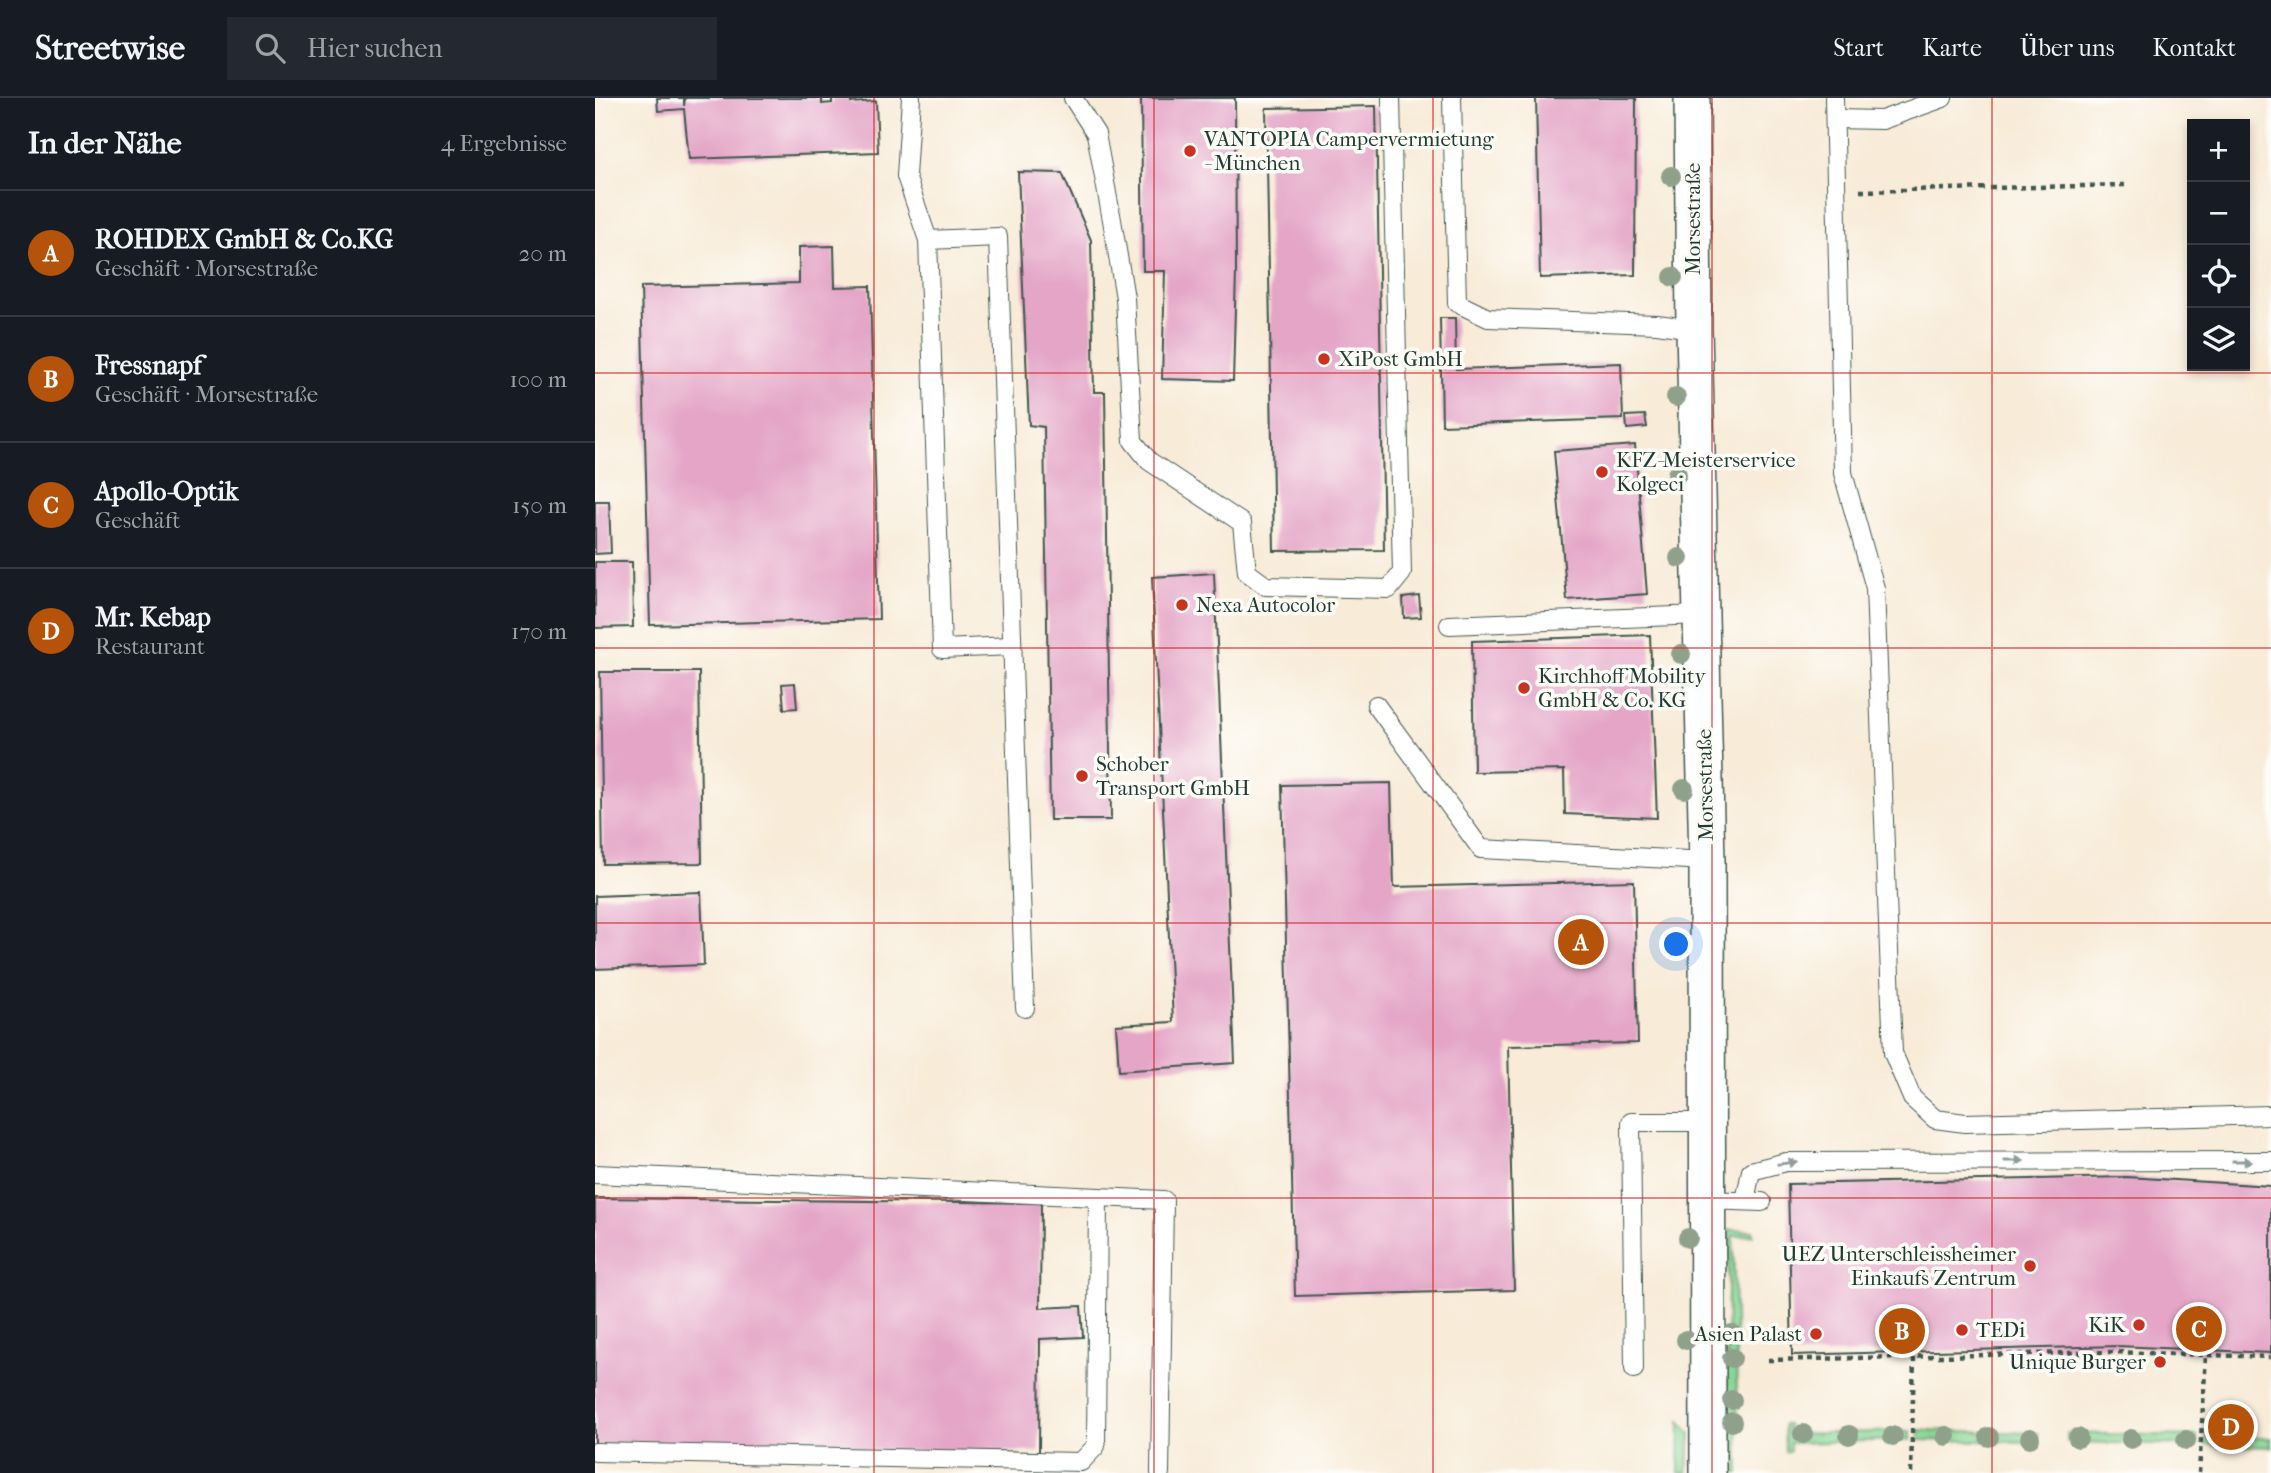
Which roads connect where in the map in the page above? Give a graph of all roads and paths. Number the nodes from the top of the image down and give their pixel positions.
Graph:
1 (911, 98) edge
2 (1073, 98) edge
3 (1391, 98) edge
4 (1452, 98) edge
5 (1692, 98) edge
6 (1835, 98) edge
7 (1943, 98) edge
8 (1835, 119) junction
9 (2125, 184) dead end
10 (1836, 191) junction
11 (927, 240) junction
12 (1694, 329) junction
13 (1701, 615) junction
14 (1449, 625) dead end
15 (1012, 646) junction
16 (1376, 705) dead end
17 (1707, 860) junction
18 (1025, 1008) dead end
19 (2271, 1115) edge
20 (1707, 1122) junction
21 (2271, 1161) edge
22 (595, 1174) edge
23 (1098, 1197) junction
24 (1707, 1200) junction
25 (2206, 1355) junction
26 (1914, 1357) junction
27 (2271, 1357) edge
28 (1768, 1360) dead end
29 (1634, 1369) dead end
30 (595, 1452) edge
31 (1160, 1473) edge
32 (1708, 1473) edge
33 (1912, 1473) edge
34 (2199, 1473) edge

1 - 11 lane
2 - 3 lane
4 - 12 lane
5 - 12 street, Morsestraße
6 - 8 lane
7 - 8 lane
8 - 10 lane
9 - 10 path
10 - 19 lane
11 - 15 lane
11 - 15 lane
12 - 13 street, Morsestraße
13 - 14 lane
13 - 17 street, Morsestraße
15 - 18 lane
16 - 17 lane
17 - 20 street, Morsestraße
20 - 24 street, Morsestraße
20 - 29 lane
24 -> 21 lane
22 - 23 lane
23 - 30 lane
23 - 31 lane
24 - 32 street, Morsestraße
25 - 26 path
25 - 27 path
25 - 34 path
26 - 28 path
26 - 33 path

